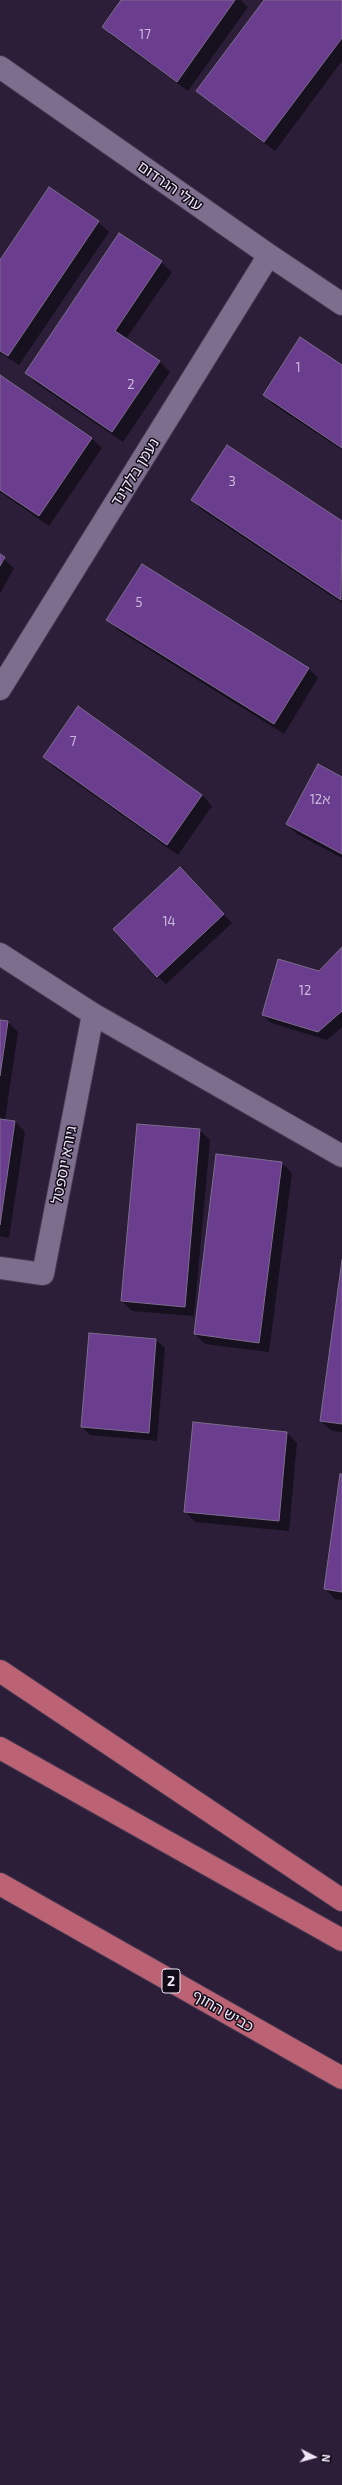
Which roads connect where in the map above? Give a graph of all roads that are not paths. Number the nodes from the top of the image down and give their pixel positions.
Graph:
1 (0, 67) edge
2 (269, 255) junction
3 (342, 304) edge
4 (0, 689) edge
5 (0, 954) edge
6 (93, 1014) junction
7 (342, 1156) edge
8 (0, 1268) edge
9 (0, 1670) edge
10 (0, 1748) edge
11 (0, 1884) edge
12 (342, 1900) edge
13 (342, 1940) edge
14 (342, 2078) edge

1 - 2 street, עולי הגרדום
2 - 3 street, עולי הגרדום
2 - 4 street, נעמן בלקינד
5 - 6 street
6 - 7 street
6 - 8 street, גיורא יוספטל
9 - 12 highway
10 - 13 highway
11 - 14 highway, כביש החוף / 2

